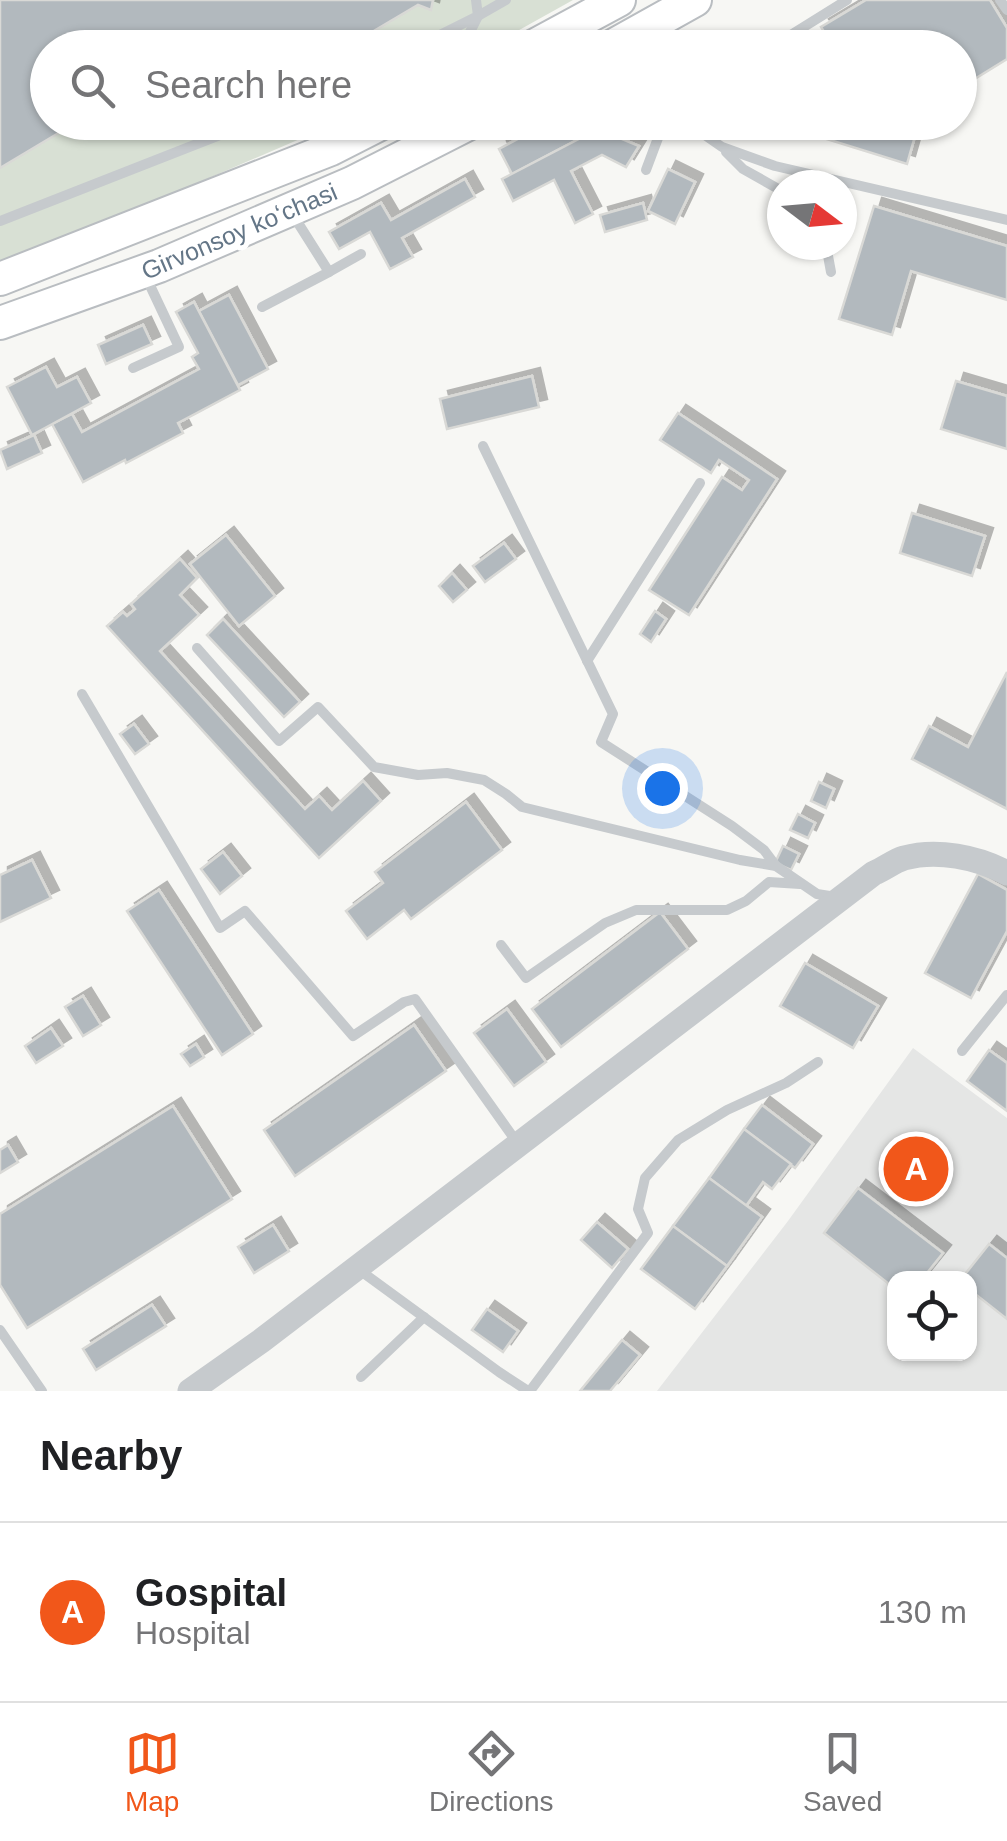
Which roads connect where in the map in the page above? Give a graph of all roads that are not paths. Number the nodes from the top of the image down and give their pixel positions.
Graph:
1 (476, 0) edge
2 (506, 0) edge
3 (619, 0) edge
4 (695, 0) edge
5 (848, 0) edge
6 (1000, 0) edge
7 (1007, 10) edge
8 (478, 16) junction
9 (450, 30) edge
10 (471, 30) edge
11 (582, 30) edge
12 (641, 30) edge
13 (799, 30) edge
14 (208, 140) edge
15 (348, 140) edge
16 (437, 140) edge
17 (657, 140) edge
18 (712, 140) edge
19 (722, 147) junction
20 (646, 170) dead end
21 (767, 183) edge
22 (290, 210) junction
23 (1007, 220) edge
24 (0, 221) edge
25 (361, 254) dead end
26 (829, 260) edge
27 (143, 272) junction
28 (329, 272) junction
29 (831, 272) dead end
30 (0, 279) edge
31 (262, 307) dead end
32 (0, 324) edge
33 (134, 368) dead end
34 (483, 446) dead end
35 (700, 483) dead end
36 (197, 648) dead end
37 (588, 661) junction
38 (82, 694) dead end
39 (776, 866) junction
40 (1007, 873) edge
41 (801, 884) junction
42 (842, 898) junction
43 (501, 945) dead end
44 (1007, 995) edge
45 (962, 1051) dead end
46 (818, 1062) dead end
47 (519, 1145) junction
48 (358, 1268) junction
49 (424, 1317) junction
50 (0, 1330) edge
51 (361, 1377) dead end
52 (42, 1391) edge
53 (190, 1391) edge
54 (529, 1391) edge

1 - 8 lane
2 - 8 lane
3 - 11 main road
4 - 12 main road
5 - 13 lane
6 - 7 lane
8 - 9 lane
8 - 10 lane
14 - 24 lane
15 - 30 main road, Girvonsoy koʻchasi
16 - 22 main road, Girvonsoy koʻchasi
17 - 20 lane
18 - 19 lane
19 - 21 lane
19 - 23 lane
22 - 27 main road, Girvonsoy koʻchasi
22 - 28 lane
25 - 28 lane
26 - 29 lane
27 - 32 main road, Girvonsoy koʻchasi
27 - 33 lane
28 - 31 lane
34 - 37 lane
35 - 37 lane
36 - 39 lane
37 - 39 lane
38 - 47 lane
39 - 41 lane
40 - 42 street
41 - 42 lane
41 - 43 lane
42 - 47 street
44 - 45 lane
46 - 54 lane
47 - 48 street
48 - 49 lane
48 - 53 street
49 - 51 lane
49 - 54 lane
50 - 52 lane

